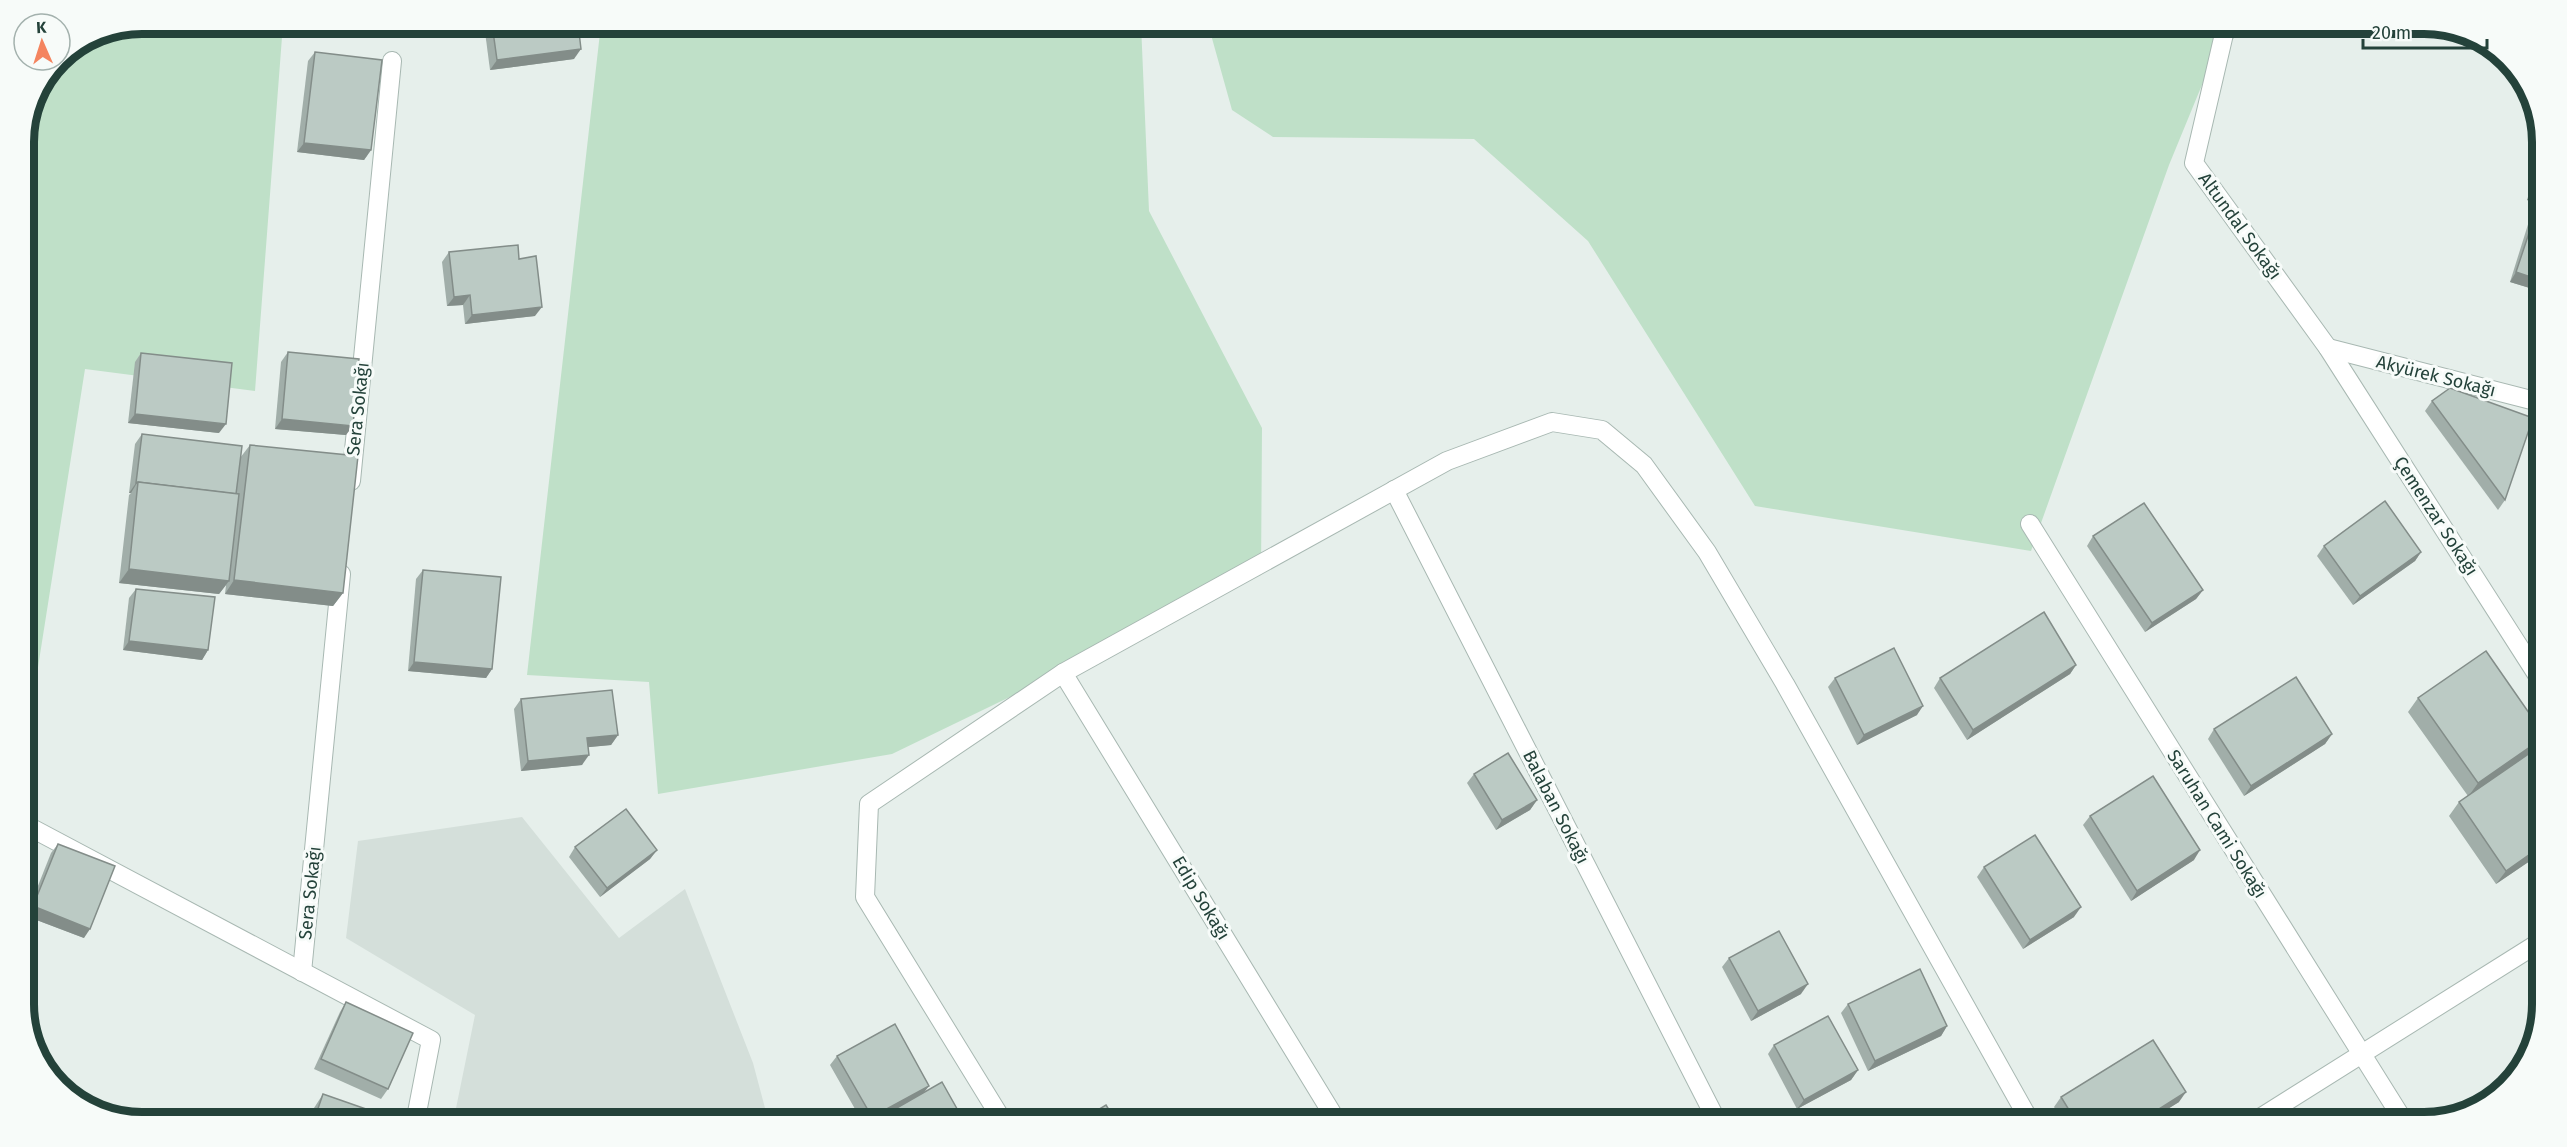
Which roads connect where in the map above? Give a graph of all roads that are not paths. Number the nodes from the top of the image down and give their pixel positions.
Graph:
1 (2224, 34) edge
2 (392, 61) dead end
3 (2328, 348) junction
4 (2532, 400) edge
5 (1394, 490) junction
6 (349, 499) edge
7 (2030, 524) dead end
8 (343, 558) edge
9 (2532, 667) edge
10 (1063, 673) junction
11 (35, 830) edge
12 (2532, 947) edge
13 (302, 972) junction
14 (2362, 1055) junction
15 (417, 1112) edge
16 (997, 1112) edge
17 (1331, 1112) edge
18 (1713, 1112) edge
19 (2025, 1112) edge
20 (2270, 1112) edge
21 (2398, 1112) edge

1 - 3 street, Altundal Sokağı
2 - 6 street, Sera Sokağı
3 - 4 street, Akyürek Sokağı
3 - 9 street, Çemenzar Sokağı
5 - 10 street
5 - 18 street, Balaban Sokağı
5 - 19 street
7 - 14 street, Saruhan Cami Sokağı
8 - 13 street, Sera Sokağı
10 - 16 street
10 - 17 street, Edip Sokağı
11 - 13 street
12 - 14 street
13 - 15 street
14 - 20 street
14 - 21 street, Saruhan Cami Sokağı

